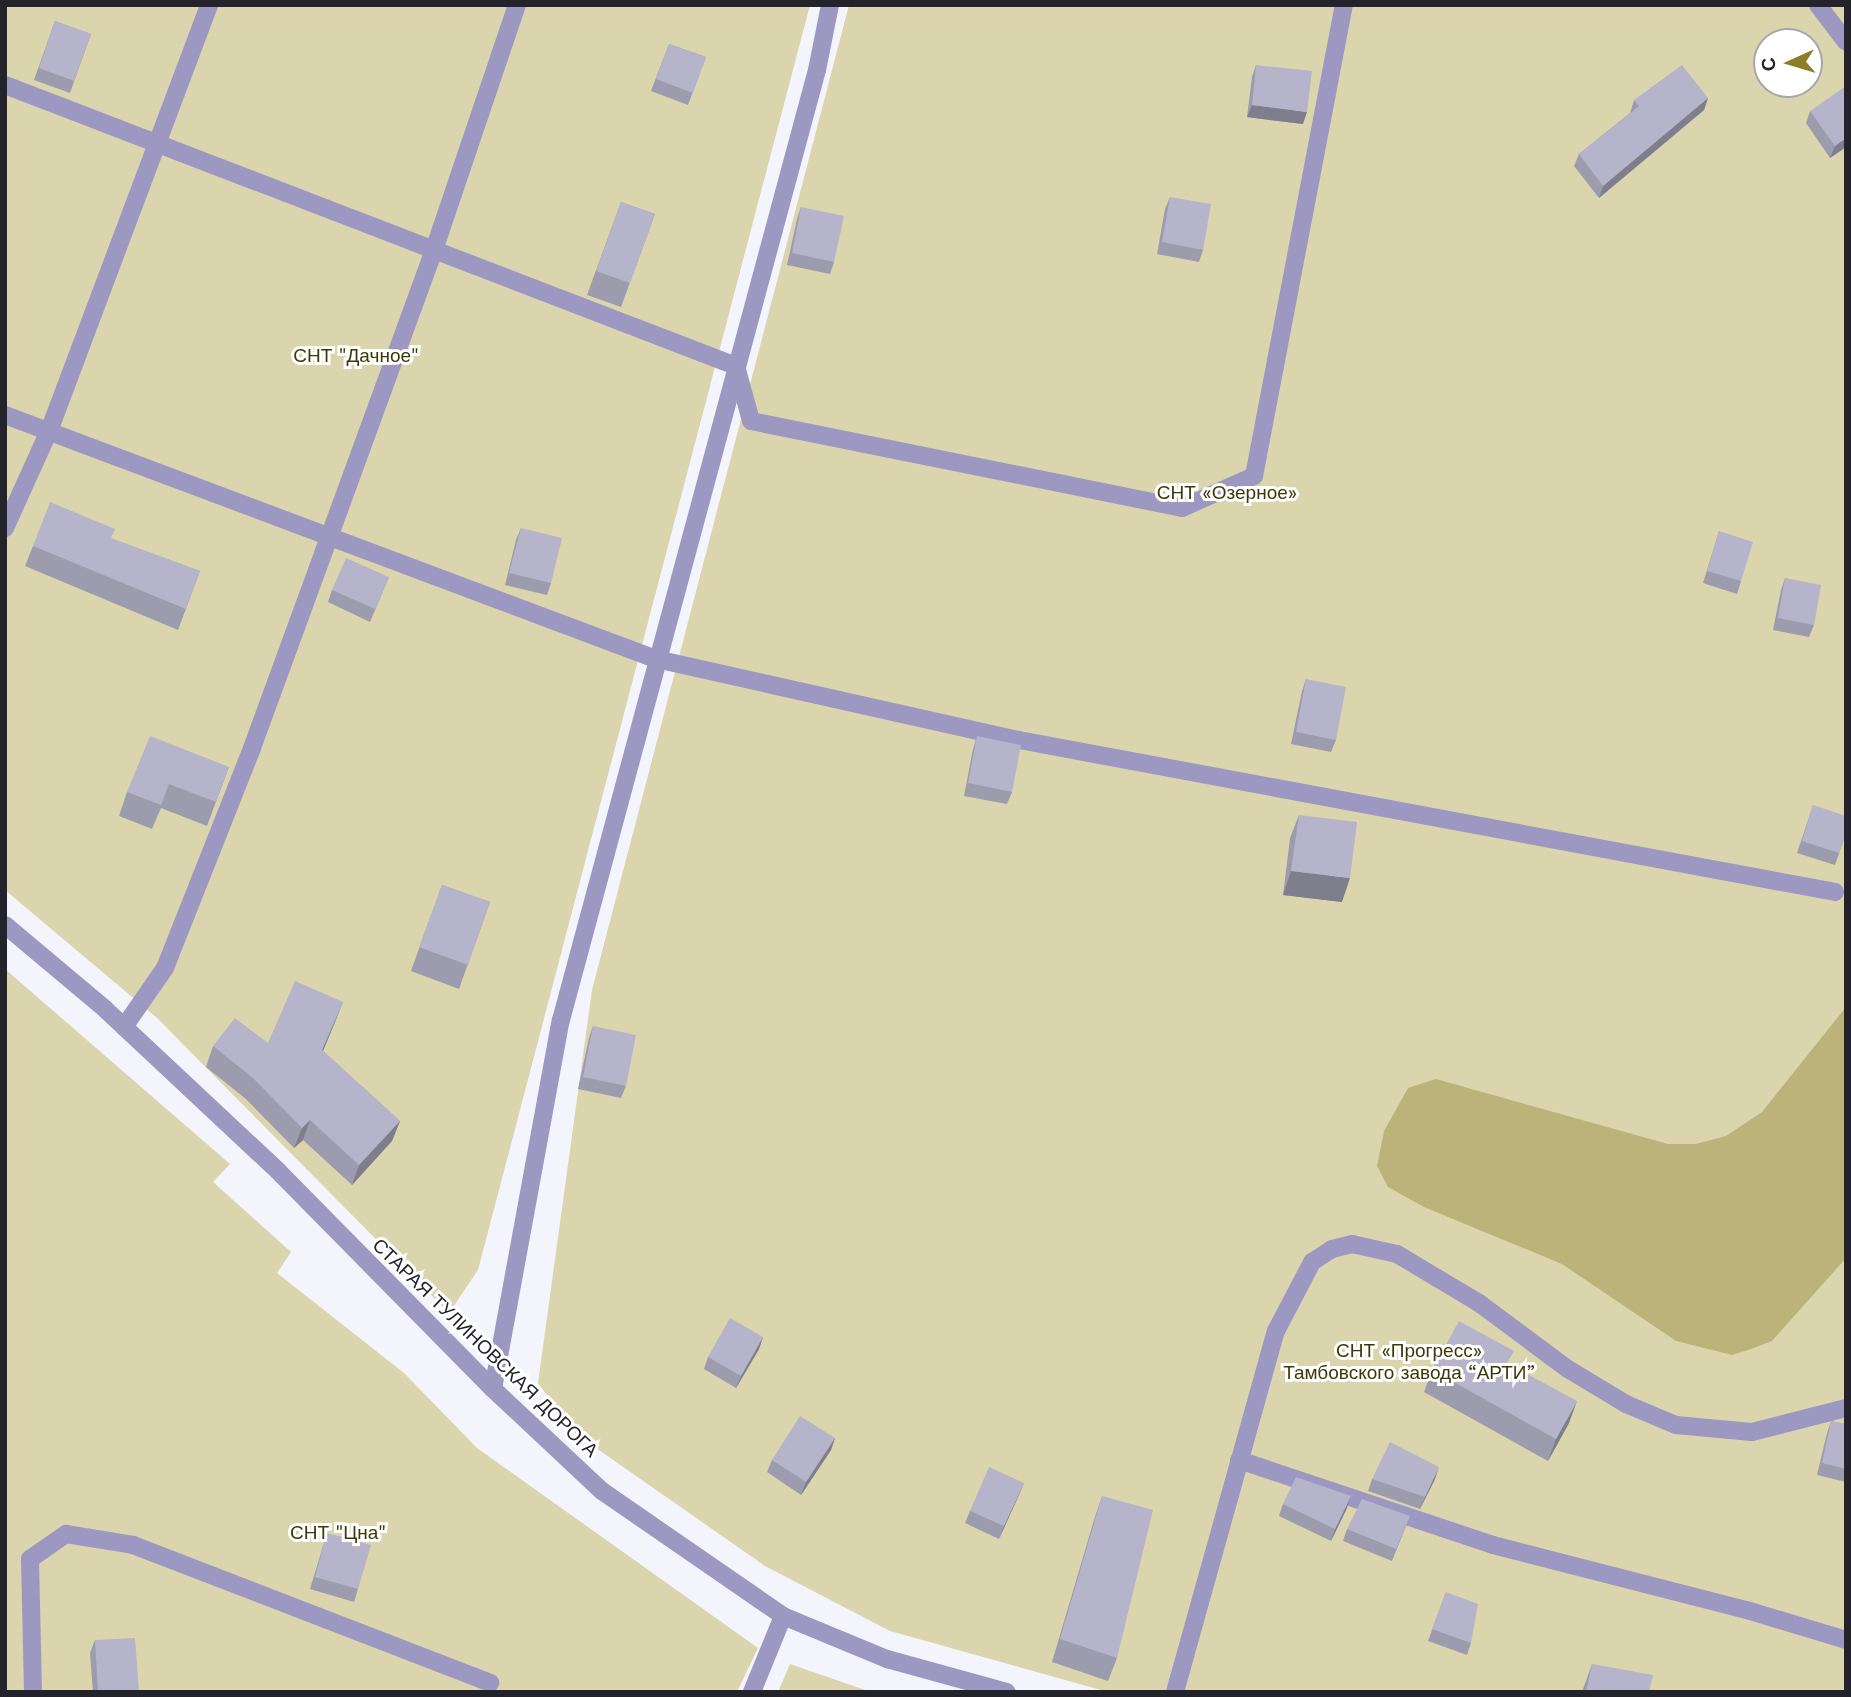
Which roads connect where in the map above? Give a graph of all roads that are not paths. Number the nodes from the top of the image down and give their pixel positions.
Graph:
1 (209, 5) edge
2 (517, 5) edge
3 (830, 5) edge
4 (1344, 5) edge
5 (1818, 5) edge
6 (1846, 42) edge
7 (5, 85) edge
8 (155, 143) junction
9 (434, 250) junction
10 (736, 366) junction
11 (5, 415) edge
12 (49, 431) junction
13 (5, 528) edge
14 (329, 536) junction
15 (656, 659) junction
16 (1835, 892) dead end
17 (5, 925) edge
18 (124, 1027) junction
19 (493, 1389) junction
20 (1846, 1408) edge
21 (1239, 1460) junction
22 (783, 1616) junction
23 (1846, 1640) edge
24 (490, 1684) dead end
25 (33, 1692) edge
26 (752, 1692) edge
27 (1007, 1692) edge
28 (1175, 1692) edge

1 - 8 street
2 - 9 street
3 - 10 street
4 - 10 street
5 - 6 street
7 - 8 street
8 - 9 street
8 - 12 street
9 - 10 street
9 - 14 street
10 - 15 street
11 - 12 street
12 - 13 street
12 - 14 street
14 - 15 street
14 - 18 street
15 - 16 street
15 - 19 street
17 - 18 street, СТАРАЯ ТУЛИНОВСКАЯ ДОРОГА
18 - 19 street, СТАРАЯ ТУЛИНОВСКАЯ ДОРОГА
19 - 22 street, СТАРАЯ ТУЛИНОВСКАЯ ДОРОГА
20 - 21 street
21 - 23 street
21 - 28 street
22 - 26 street
22 - 27 street, СТАРАЯ ТУЛИНОВСКАЯ ДОРОГА
24 - 25 street

